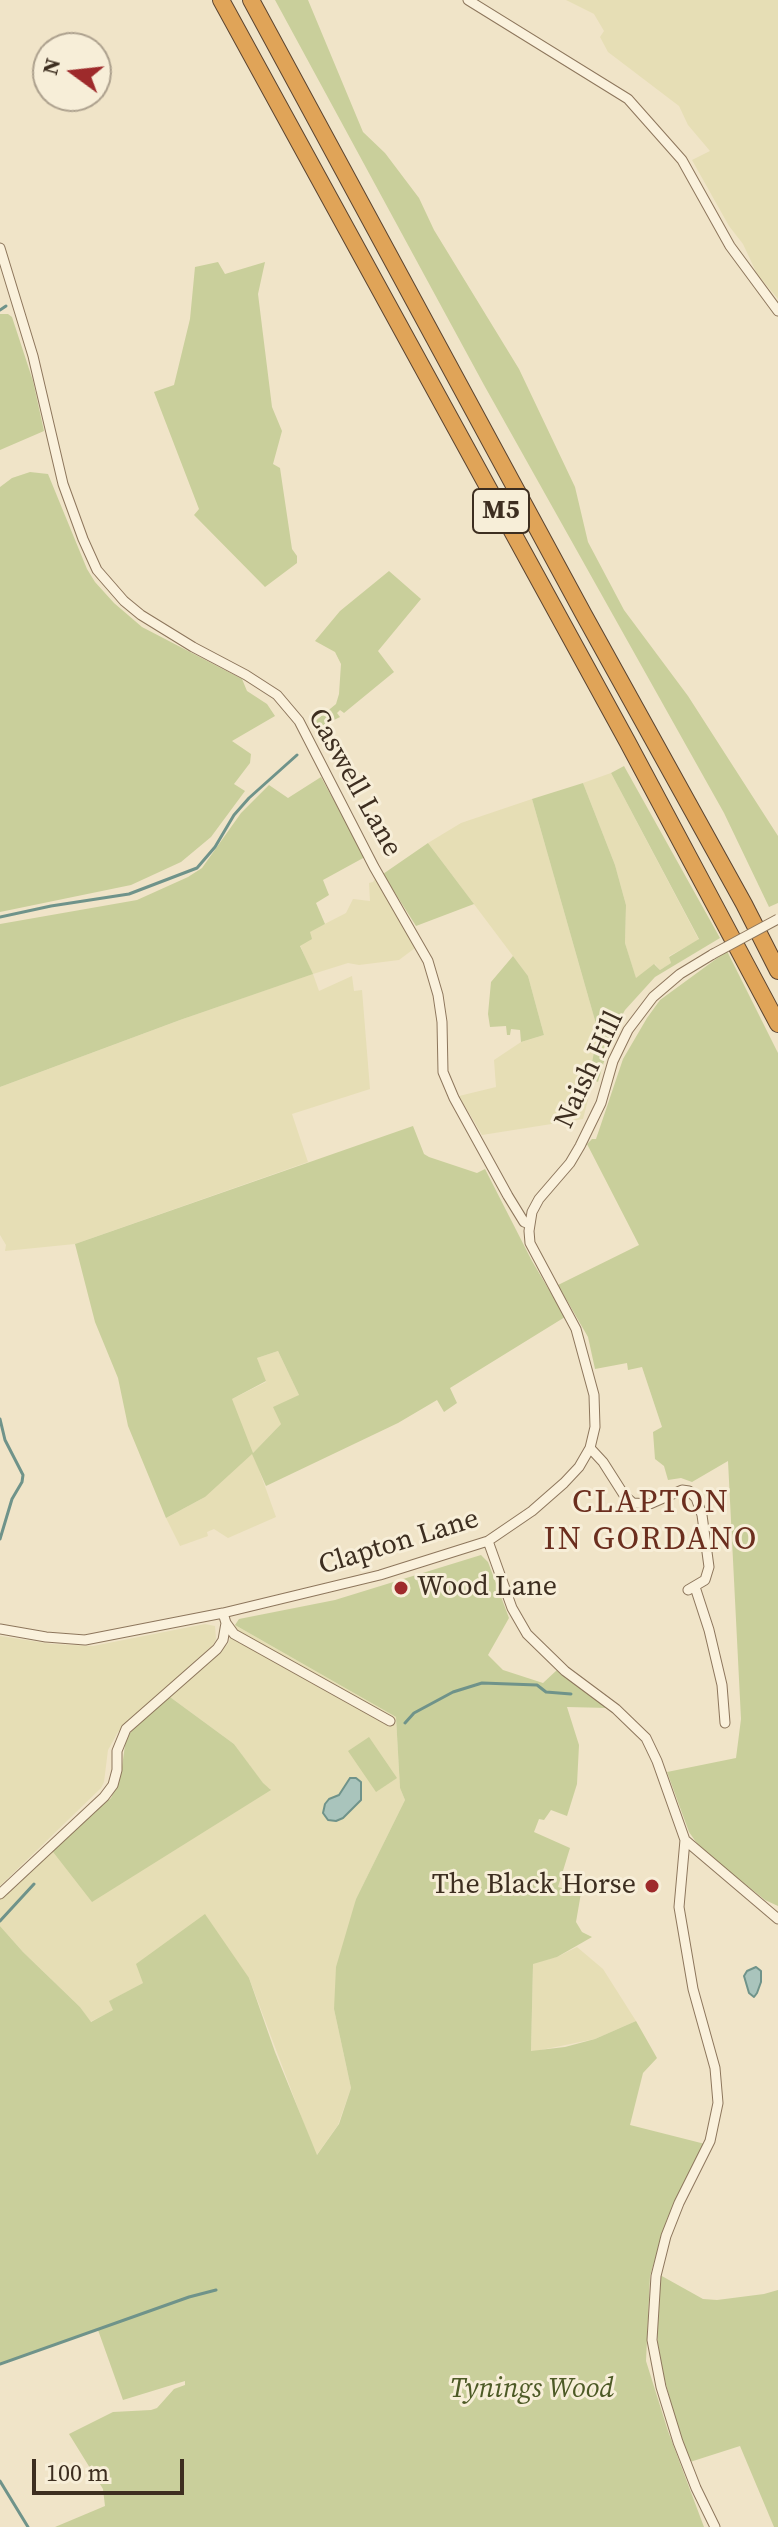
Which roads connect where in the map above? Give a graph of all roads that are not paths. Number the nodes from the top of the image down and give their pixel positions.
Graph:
1 (221, 0) edge
2 (251, 0) edge
3 (468, 0) edge
4 (0, 248) edge
5 (778, 311) edge
6 (778, 919) edge
7 (778, 971) edge
8 (778, 1024) edge
9 (529, 1224) junction
10 (590, 1448) junction
11 (488, 1541) junction
12 (224, 1618) junction
13 (0, 1629) edge
14 (390, 1721) dead end
15 (725, 1723) dead end
16 (685, 1840) junction
17 (0, 1894) edge
18 (778, 1919) edge
19 (715, 2527) edge

1 - 8 highway, M5
2 - 7 highway, M5
3 - 5 street
4 - 9 street, Caswell Lane
6 - 9 street, Naish Hill, bridge
9 - 10 street, Clapton Lane
10 - 11 street, Clapton Lane
10 - 15 street
11 - 12 street, Clapton Lane
11 - 16 street
12 - 13 street, Clapton Lane
12 - 14 street
12 - 17 street
16 - 18 street
16 - 19 street

